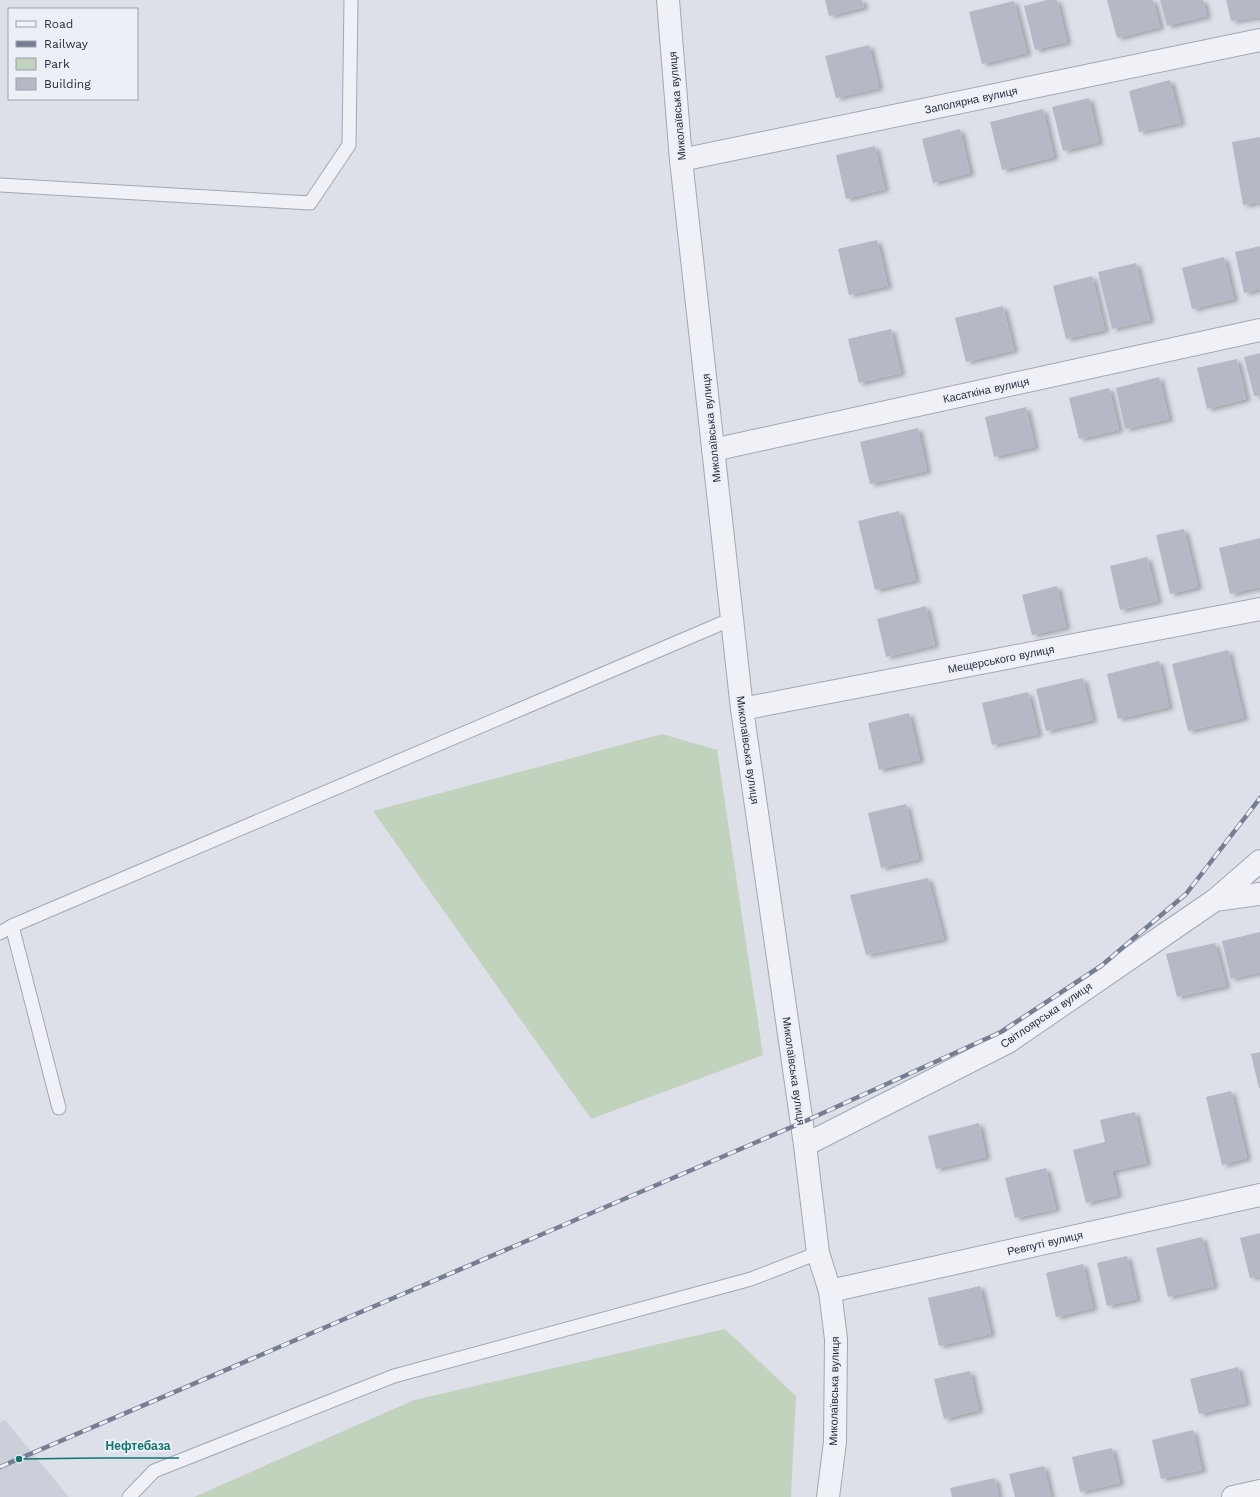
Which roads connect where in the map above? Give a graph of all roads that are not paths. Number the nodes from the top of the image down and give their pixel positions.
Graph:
1 (351, 0) edge
2 (668, 0) edge
3 (1260, 40) edge
4 (682, 160) junction
5 (0, 184) edge
6 (1260, 330) edge
7 (713, 450) junction
8 (1260, 609) edge
9 (732, 619) junction
10 (742, 709) junction
11 (1260, 861) edge
12 (1260, 894) edge
13 (1215, 900) junction
14 (12, 926) junction
15 (0, 933) edge
16 (59, 1108) dead end
17 (805, 1145) junction
18 (1260, 1195) edge
19 (818, 1253) junction
20 (830, 1291) junction
21 (1260, 1491) edge
22 (129, 1497) edge
23 (828, 1497) edge
24 (1233, 1497) edge

1 - 5 lane
2 - 4 street, Миколаївська вулиця
3 - 4 street, Заполярна вулиця
4 - 7 street, Миколаївська вулиця
6 - 7 street, Касаткіна вулиця
7 - 9 street, Миколаївська вулиця
8 - 10 street, Мещерського вулиця
9 - 10 street, Миколаївська вулиця
9 - 14 lane
10 - 17 street, Миколаївська вулиця
11 - 13 street
12 - 13 street, Світлоярська вулиця
13 - 17 street, Світлоярська вулиця
14 - 15 lane
14 - 16 lane
17 - 19 street, Миколаївська вулиця
18 - 20 street, Ревпуті вулиця
19 - 20 street, Миколаївська вулиця
19 - 22 lane
20 - 23 street, Миколаївська вулиця
21 - 24 street

